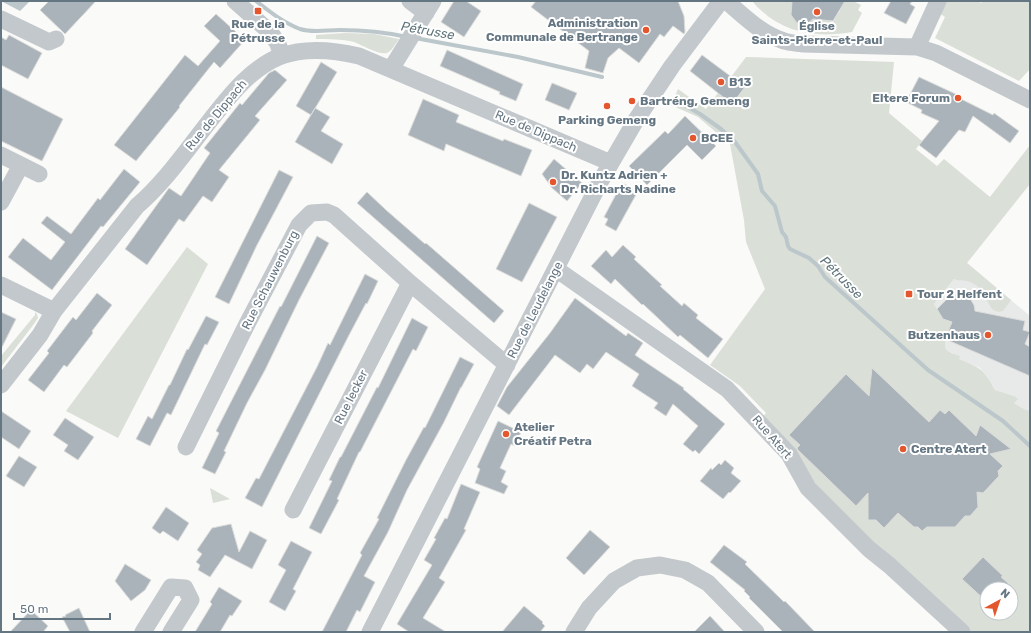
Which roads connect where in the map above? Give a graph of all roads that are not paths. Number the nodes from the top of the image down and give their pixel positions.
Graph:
1 (235, 1) edge
2 (410, 1) edge
3 (721, 1) edge
4 (726, 1) edge
5 (938, 1) edge
6 (425, 13) edge
7 (1, 19) edge
8 (56, 39) dead end
9 (917, 47) junction
10 (282, 56) junction
11 (392, 69) junction
12 (1030, 100) edge
13 (1, 155) edge
14 (611, 163) junction
15 (20, 165) junction
16 (39, 174) dead end
17 (1, 202) edge
18 (556, 270) junction
19 (410, 283) junction
20 (1, 284) edge
21 (54, 311) junction
22 (507, 365) junction
23 (1, 385) edge
24 (186, 447) dead end
25 (293, 510) dead end
26 (143, 632) edge
27 (172, 632) edge
28 (370, 632) edge
29 (574, 632) edge
30 (756, 632) edge
31 (962, 632) edge

1 - 10 street
2 - 6 street
3 - 14 street, Rue de Leudelange
4 - 9 street
5 - 9 street
6 - 11 street
7 - 8 street
9 - 12 street
10 - 11 street, Rue de Dippach
10 - 21 street, Rue de Dippach
11 - 14 street, Rue de Dippach
13 - 15 street
14 - 18 street, Rue de Leudelange
15 - 16 street
15 - 17 street
18 - 22 street, Rue de Leudelange
18 - 31 street, Rue Atert
19 - 22 street, Rue Schauwenburg
19 - 24 street, Rue Schauwenburg
19 - 25 street, Rue Iecker
20 - 21 street
21 - 23 street, Rue de Dippach
22 - 28 street, Rue de Leudelange
26 - 27 street
29 - 30 street

